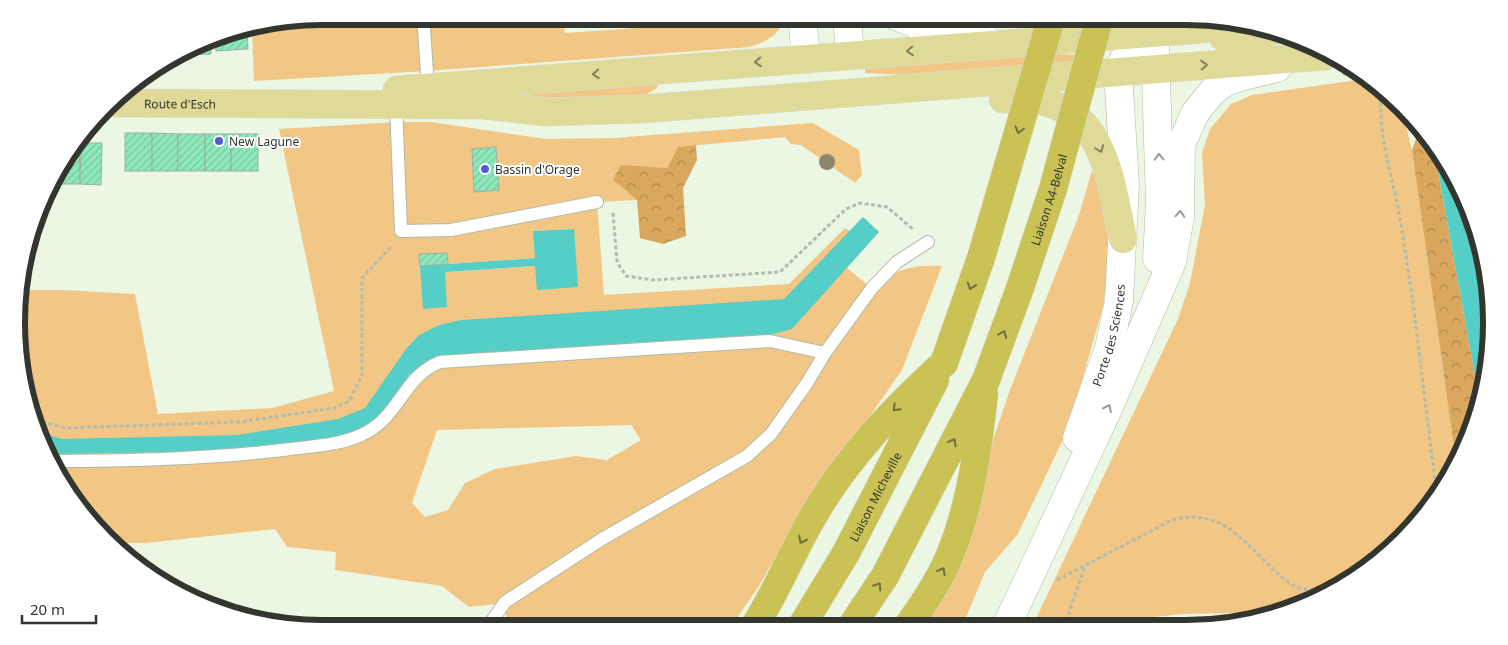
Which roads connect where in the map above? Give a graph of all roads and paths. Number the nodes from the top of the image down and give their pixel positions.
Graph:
1 (422, 25) edge
2 (803, 25) edge
3 (848, 25) edge
4 (918, 25) edge
5 (1049, 25) edge
6 (1098, 25) edge
7 (1225, 28) edge
8 (1260, 35) edge
9 (1154, 37) junction
10 (1028, 42) junction
11 (850, 55) junction
12 (1318, 57) edge
13 (1320, 57) edge
14 (1156, 69) junction
15 (1118, 72) junction
16 (808, 86) junction
17 (1381, 98) edge
18 (413, 99) junction
19 (122, 103) edge
20 (261, 104) junction
21 (597, 202) joint
22 (1123, 239) junction
23 (928, 242) joint
24 (391, 247) dead end
25 (1151, 310) junction
26 (825, 353) junction
27 (944, 363) junction
28 (986, 380) junction
29 (42, 422) edge
30 (60, 461) edge
31 (1435, 484) edge
32 (1085, 566) junction
33 (1053, 582) dead end
34 (1319, 588) edge
35 (493, 620) edge
36 (759, 620) edge
37 (804, 620) edge
38 (857, 620) edge
39 (912, 620) edge
40 (991, 620) edge
41 (1009, 620) edge
42 (1066, 620) edge

1 - 18 lane
2 - 16 main road
3 - 11 main road
4 - 10 main road
5 -> 27 highway, bridge
28 -> 6 highway, Liaison A4-Belval, bridge
7 - 9 main road
8 - 9 main road
9 - 10 main road
9 - 14 main road, Porte des Sciences
9 - 15 main road
10 -> 11 main road
11 - 16 main road
14 -> 12 main road
25 -> 13 main road, Porte des Sciences
14 - 15 main road
25 -> 14 main road, Porte des Sciences
15 - 16 main road
15 - 22 main road, Porte des Sciences
16 -> 18 main road
16 - 18 main road
16 - 18 main road
16 -> 22 main road
17 - 31 path
18 - 20 main road
18 - 20 main road
18 - 21 lane
19 - 20 main road, Route d'Esch
21 - 23 path
22 - 40 main road, Porte des Sciences
23 - 26 lane
24 - 29 path
41 -> 25 main road, Porte des Sciences
26 - 30 lane
26 - 35 lane
27 -> 36 highway
27 - 37 highway, Liaison Micheville
38 -> 28 highway
39 -> 28 highway
32 - 33 path
32 - 34 path
32 - 42 path

